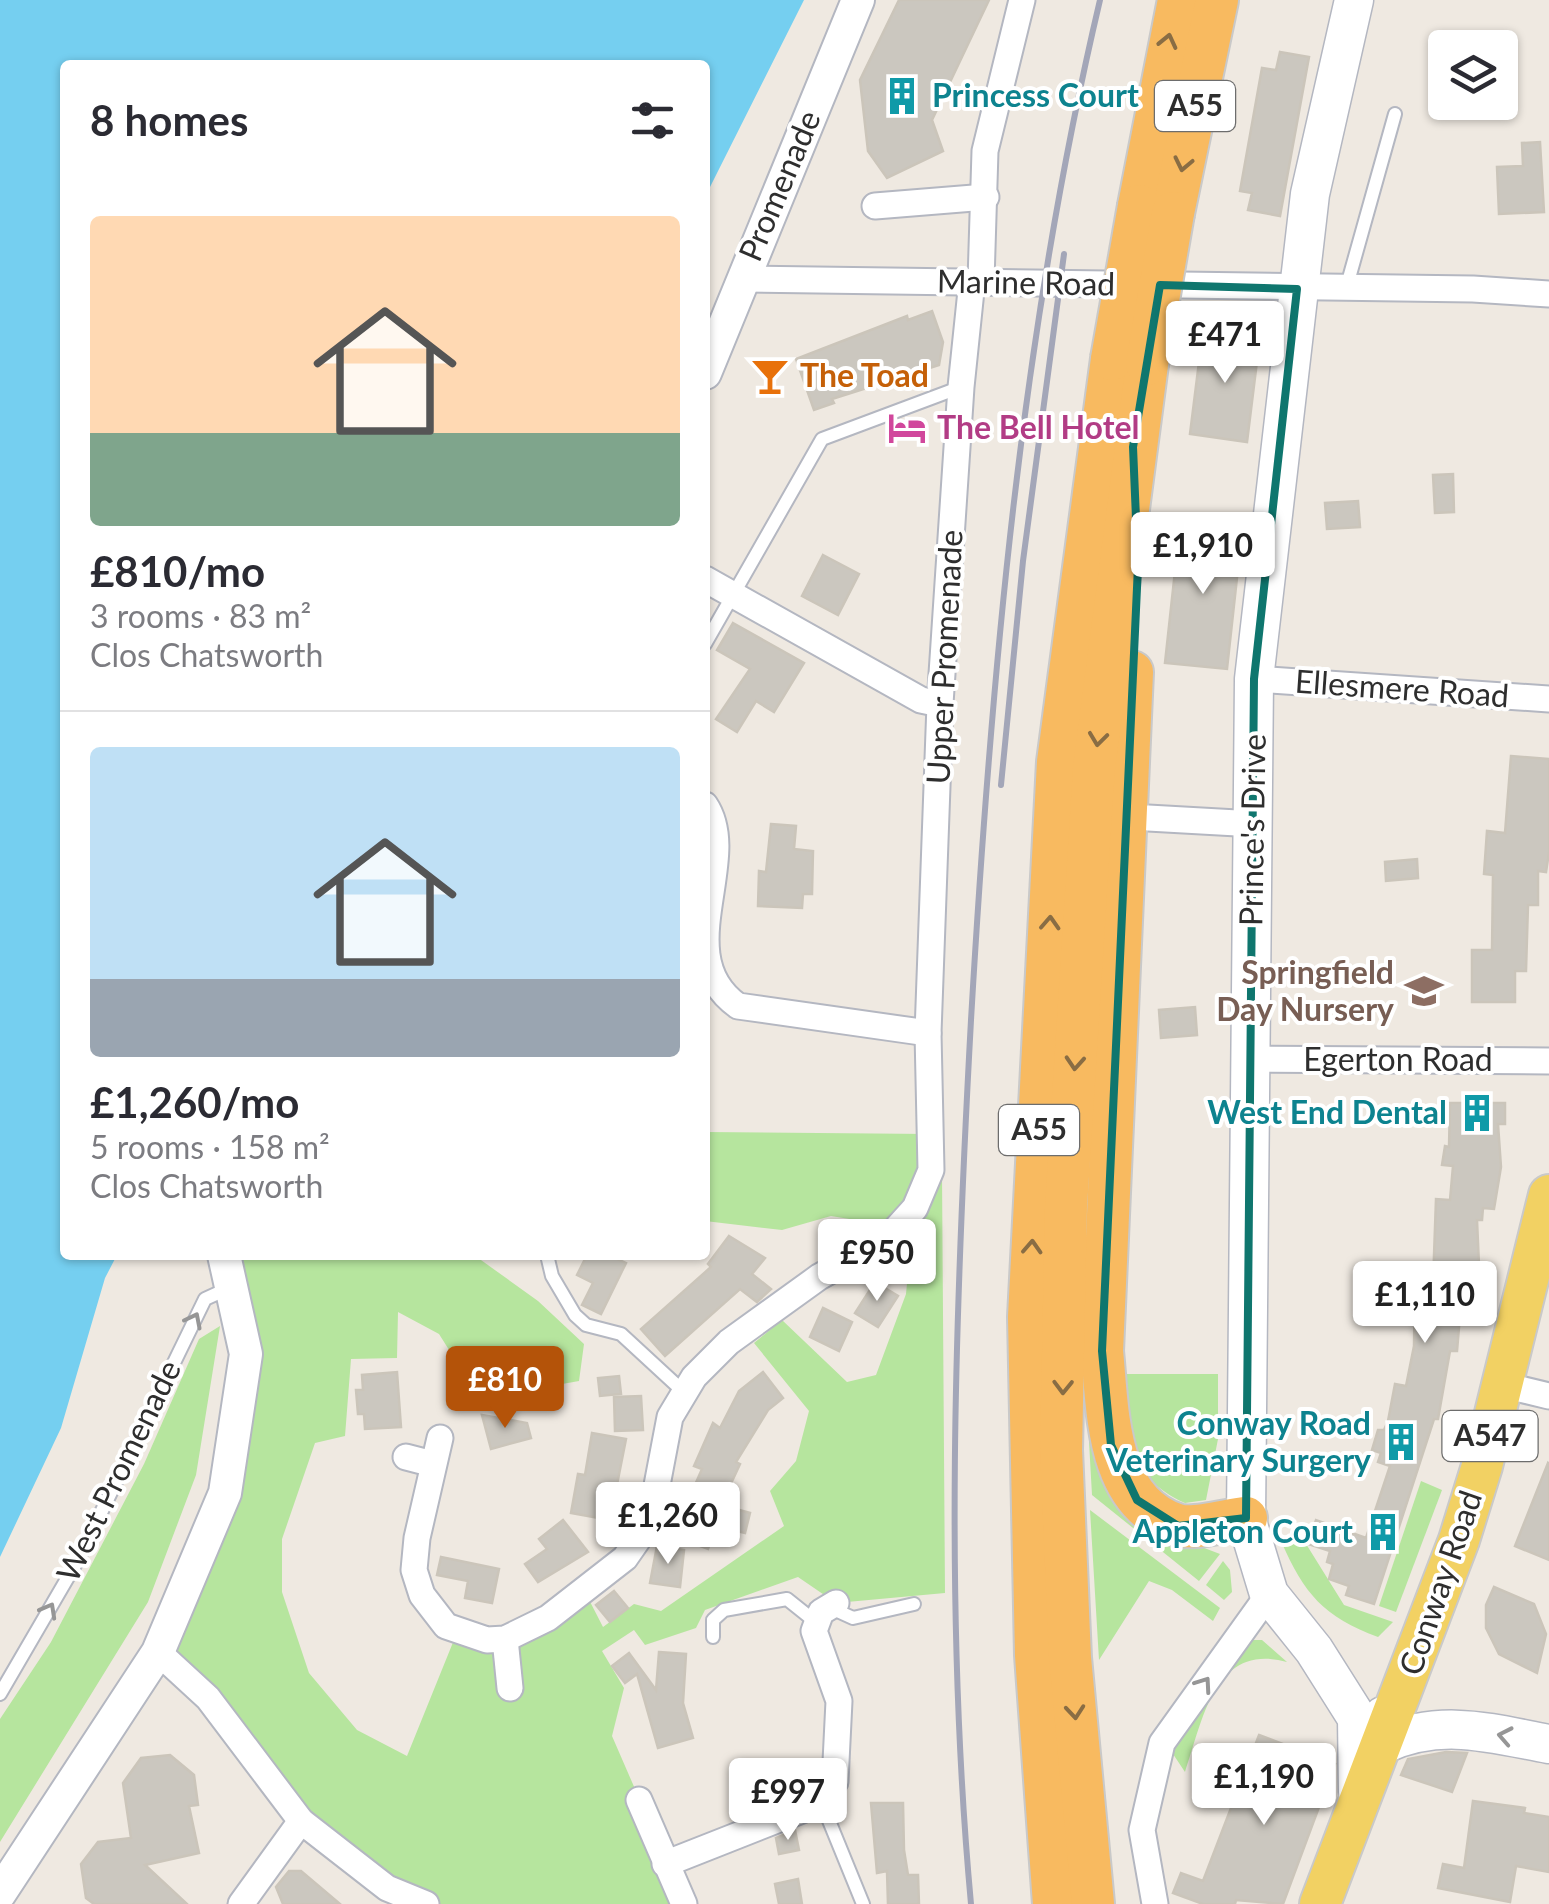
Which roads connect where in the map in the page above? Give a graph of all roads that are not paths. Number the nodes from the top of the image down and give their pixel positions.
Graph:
1 (858, 0) edge
2 (1022, 0) edge
3 (1178, 0) edge
4 (1217, 0) edge
5 (1354, 0) edge
6 (1396, 114) dead end
7 (986, 197) junction
8 (875, 206) dead end
9 (1156, 209) junction
10 (742, 279) junction
11 (977, 281) junction
12 (1297, 288) junction
13 (1346, 289) junction
14 (1549, 294) edge
15 (710, 360) edge
16 (1129, 362) junction
17 (961, 387) junction
18 (1133, 447) junction
19 (710, 582) edge
20 (734, 596) junction
21 (710, 636) edge
22 (1254, 679) junction
23 (1549, 698) edge
24 (940, 704) junction
25 (1148, 818) dead end
26 (710, 819) edge
27 (1255, 824) junction
28 (710, 908) edge
29 (710, 974) edge
30 (928, 1034) junction
31 (1248, 1059) junction
32 (1549, 1061) edge
33 (1549, 1195) edge
34 (225, 1260) edge
35 (548, 1260) edge
36 (230, 1288) junction
37 (1028, 1317) junction
38 (1503, 1385) junction
39 (685, 1393) junction
40 (1549, 1396) edge
41 (440, 1438) dead end
42 (406, 1458) dead end
43 (433, 1464) junction
44 (655, 1491) junction
45 (726, 1518) dead end
46 (1246, 1518) junction
47 (1269, 1594) junction
48 (914, 1604) dead end
49 (827, 1611) junction
50 (713, 1637) dead end
51 (505, 1638) junction
52 (1314, 1650) junction
53 (158, 1652) junction
54 (1411, 1670) junction
55 (510, 1688) dead end
56 (0, 1694) edge
57 (1462, 1727) junction
58 (1384, 1744) junction
59 (1549, 1744) edge
60 (640, 1800) dead end
61 (821, 1801) junction
62 (1358, 1808) junction
63 (301, 1821) junction
64 (665, 1864) junction
65 (0, 1893) edge
66 (241, 1904) edge
67 (426, 1904) edge
68 (684, 1904) edge
69 (862, 1904) edge
70 (1030, 1904) edge
71 (1054, 1904) edge
72 (1092, 1904) edge
73 (1155, 1904) edge
74 (1320, 1904) edge

1 - 10 street, Promenade
2 - 7 street, Upper Promenade
9 -> 3 highway, A55
4 -> 9 highway, A55
5 - 12 main road, Prince's Drive
6 - 13 lane
7 - 8 street
7 - 11 street, Upper Promenade
9 - 16 highway, A55, bridge
10 - 11 street, Marine Road
10 - 15 street, Promenade
11 - 12 street, Marine Road
11 - 17 street, Upper Promenade
12 - 13 street, Marine Road
12 - 22 main road, Prince's Drive
13 - 14 street, Marine Road
16 - 18 highway, A55
37 -> 16 highway, A55
17 - 20 lane
17 - 24 street, Upper Promenade
18 - 46 highway
18 -> 72 highway, A55
19 - 20 street
20 - 21 lane
20 - 24 street
22 - 23 street, Ellesmere Road
22 - 27 main road, Prince's Drive
24 - 30 street, Upper Promenade
25 - 27 street
26 - 28 street
27 - 31 main road, Prince's Drive
29 - 30 street
30 - 39 street, Upper Promenade
31 - 32 street, Egerton Road
31 - 46 main road, Prince's Drive
33 - 38 main road, Conway Road / A547
34 - 36 street
35 - 39 lane
36 - 53 street
56 -> 36 lane, West Promenade
37 - 70 highway
37 - 71 highway, A55
38 - 40 street
38 - 54 main road, Conway Road / A547
39 - 44 street, Upper Promenade
41 - 43 street
42 - 43 street
43 - 51 street
44 - 45 lane
44 - 51 street, Upper Promenade
46 - 47 main road, Prince's Drive
47 - 52 main road, Prince's Drive
73 -> 47 street
48 - 49 lane
49 - 50 lane
49 - 61 street
51 - 55 street
52 - 58 main road, Prince's Drive
52 - 62 main road, Prince's Drive
53 - 63 street
53 - 65 street
54 - 57 main road
54 - 58 main road, Conway Road / A547
57 - 58 main road
59 -> 57 main road
58 - 62 main road, Conway Road / A547
60 - 64 street
61 - 64 street
61 - 69 lane
62 - 74 main road, Conway Road / A547
63 - 66 street
63 - 67 street
64 - 68 street

